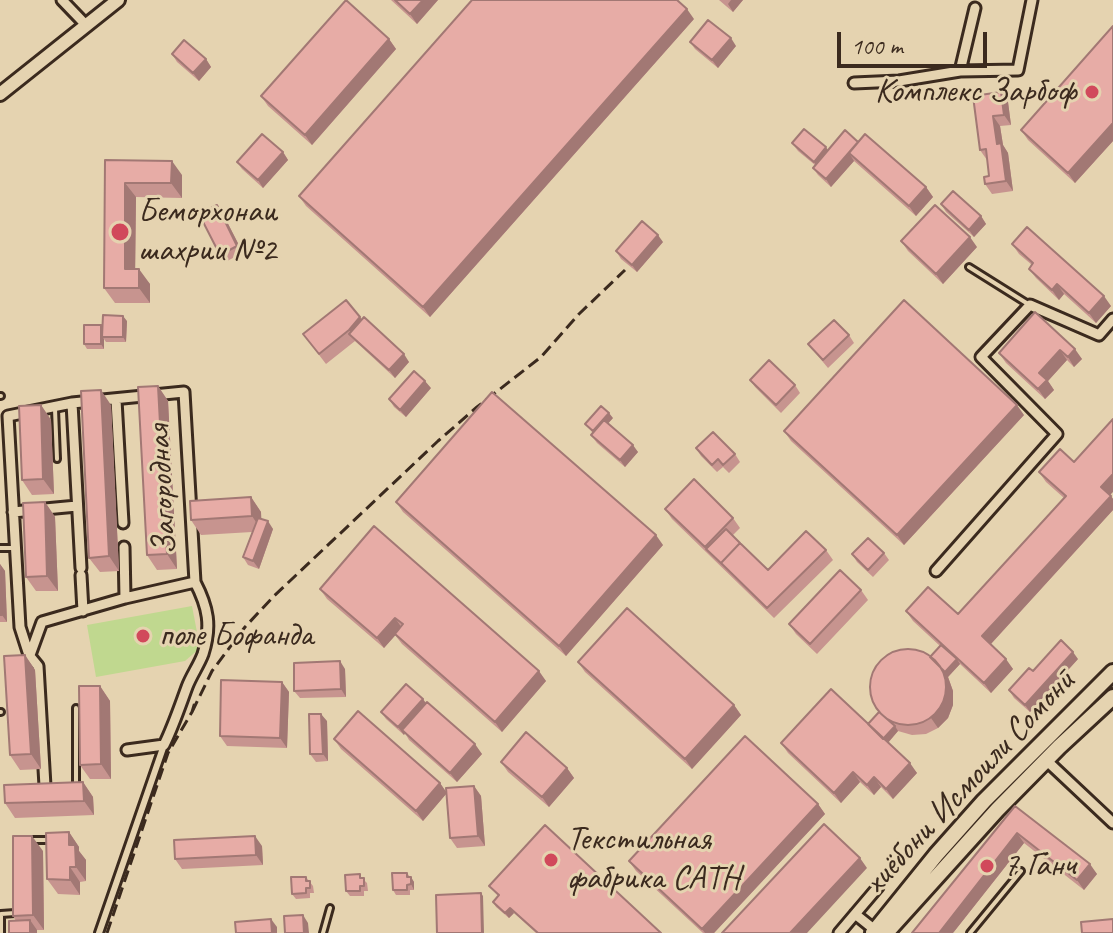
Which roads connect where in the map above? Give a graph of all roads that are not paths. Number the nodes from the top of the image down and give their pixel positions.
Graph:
1 (62, 0) edge
2 (118, 0) edge
3 (1032, 0) edge
4 (975, 8) dead end
5 (86, 25) junction
6 (960, 71) junction
7 (854, 83) dead end
8 (0, 94) edge
9 (969, 267) dead end
10 (1030, 305) junction
11 (1113, 319) edge
12 (116, 400) junction
13 (72, 403) junction
14 (55, 407) junction
15 (57, 459) dead end
16 (77, 506) junction
17 (203, 509) edge
18 (191, 510) junction
19 (13, 512) junction
20 (123, 523) dead end
21 (124, 547) dead end
22 (0, 548) edge
23 (15, 548) junction
24 (936, 571) dead end
25 (195, 582) junction
26 (125, 598) junction
27 (83, 611) junction
28 (29, 655) junction
29 (15, 660) edge
30 (1113, 672) edge
31 (1113, 697) edge
32 (76, 708) edge
33 (164, 745) junction
34 (127, 750) dead end
35 (1046, 760) junction
36 (45, 786) joint
37 (76, 786) edge
38 (34, 787) edge
39 (1113, 823) edge
40 (20, 840) edge
41 (59, 840) edge
42 (1021, 871) dead end
43 (878, 887) dead end
44 (330, 908) dead end
45 (20, 912) edge
46 (855, 914) junction
47 (878, 932) edge
48 (1, 933) edge
49 (99, 933) edge
50 (323, 933) edge
51 (839, 933) edge
52 (970, 933) edge

1 - 5 street
2 - 5 main road
3 - 6 street
4 - 6 street
5 - 8 main road
6 - 7 street
9 - 10 lane
10 - 11 street
10 - 24 street
12 - 13 street, Загородная
12 - 18 street, Загородная
12 - 20 street, Загородная
13 - 14 street, Загородная
13 - 16 street
14 - 15 lane
14 - 19 street, Загородная
16 - 19 street
16 - 27 street
17 - 18 street
18 - 25 street, Загородная
19 - 23 street, Загородная
21 - 26 street, Загородная
22 - 23 lane
23 - 28 street, Загородная
25 - 26 street, Загородная
25 - 33 street
26 - 27 street, Загородная
27 - 28 street, Загородная
28 - 29 street
28 - 36 street
30 - 47 highway, хиёбони Исмоили Сомонӣ
31 - 35 highway, хиёбони Исмоили Сомонӣ
32 - 37 lane
33 - 34 street
33 - 49 street
35 - 39 street
35 - 47 highway, хиёбони Исмоили Сомонӣ
36 - 38 lane
40 - 41 lane
42 - 52 lane
43 - 46 street
44 - 50 lane
45 - 48 lane
46 - 47 street
46 - 51 street

